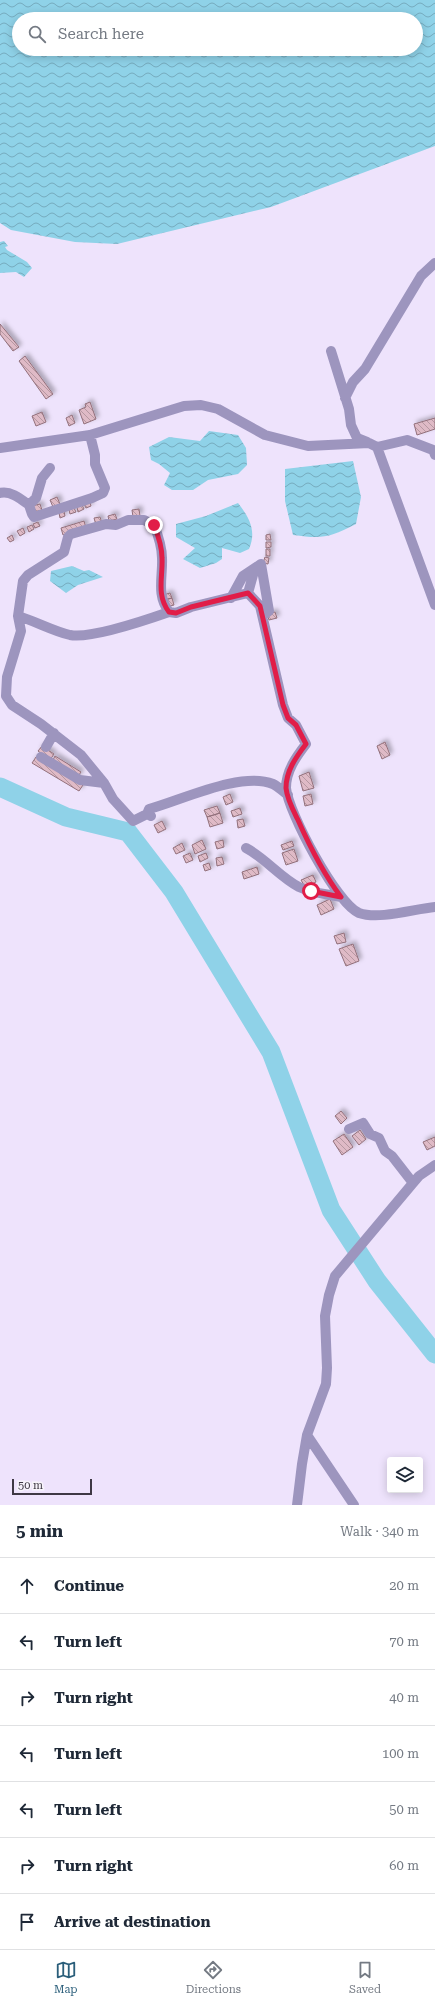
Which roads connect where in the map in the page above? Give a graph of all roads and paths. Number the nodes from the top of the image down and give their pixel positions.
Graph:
1 (435, 263) edge
2 (331, 351) dead end
3 (346, 398) junction
4 (90, 435) junction
5 (373, 445) junction
6 (0, 448) edge
7 (434, 451) edge
8 (50, 468) dead end
9 (0, 493) edge
10 (29, 505) junction
11 (255, 568) junction
12 (248, 593) junction
13 (231, 598) junction
14 (21, 599) junction
15 (435, 605) edge
16 (169, 612) junction
17 (18, 616) junction
18 (263, 616) junction
19 (32, 620) junction
20 (54, 733) junction
21 (46, 747) dead end
22 (41, 757) dead end
23 (104, 783) junction
24 (288, 795) junction
25 (246, 848) dead end
26 (341, 897) junction
27 (435, 907) edge
28 (349, 1129) dead end
29 (435, 1165) edge
30 (413, 1183) junction
31 (307, 1435) junction
32 (297, 1505) edge
33 (354, 1505) edge

1 - 3 street
2 - 3 street
3 - 5 street
4 - 5 street
4 - 6 street
4 - 10 street
5 - 7 street
5 - 15 street
8 - 10 street
9 - 10 street
11 - 12 street
11 - 13 street
11 - 18 street
12 - 13 street
12 - 18 street
13 - 16 street
14 - 16 street
14 - 17 street
14 - 19 street
16 - 19 street
17 - 19 street
17 - 20 street
18 - 24 street
20 - 21 street
20 - 23 street
22 - 23 street
23 - 24 street
24 - 26 street
25 - 26 street
26 - 27 street
28 - 30 street
29 - 30 street
30 - 31 street
31 - 32 street
31 - 33 street

